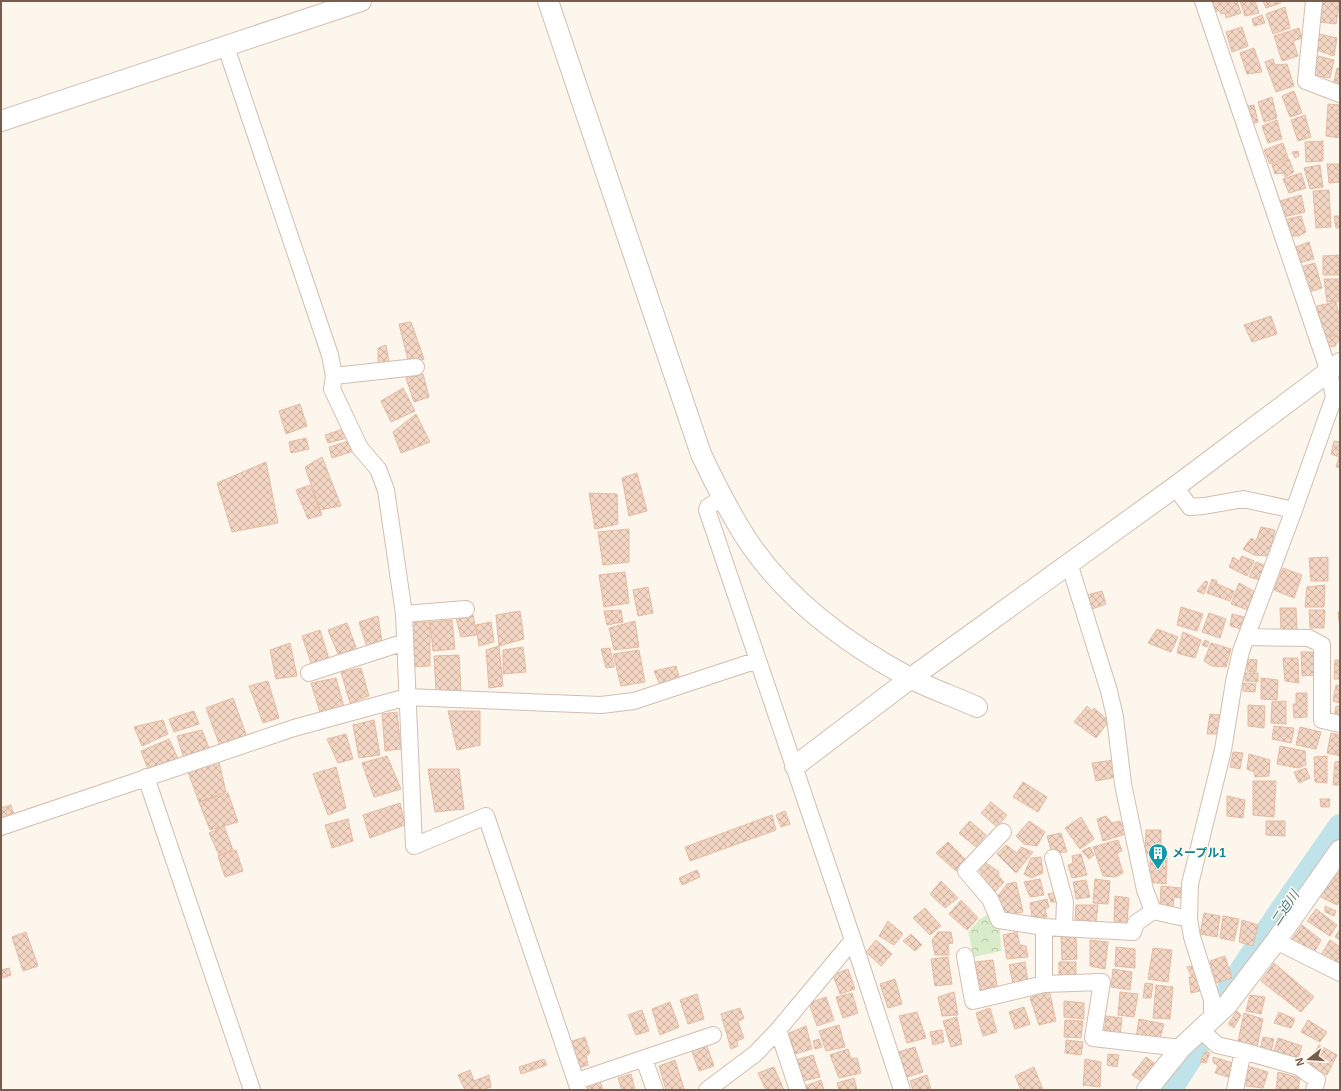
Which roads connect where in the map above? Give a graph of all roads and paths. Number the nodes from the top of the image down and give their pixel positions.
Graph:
1 (361, 1) edge
2 (548, 1) edge
3 (1203, 1) edge
4 (1314, 1) edge
5 (226, 47) junction
6 (1340, 94) edge
7 (1, 121) edge
8 (416, 366) dead end
9 (1334, 368) edge
10 (334, 376) junction
11 (1175, 487) junction
12 (722, 498) junction
13 (1294, 510) junction
14 (1069, 563) junction
15 (466, 609) dead end
16 (404, 614) junction
17 (1246, 637) junction
18 (405, 642) junction
19 (758, 660) junction
20 (309, 673) dead end
21 (911, 678) junction
22 (406, 697) junction
23 (977, 707) dead end
24 (1340, 724) edge
25 (795, 766) junction
26 (146, 777) junction
27 (1, 826) edge
28 (1003, 832) dead end
29 (1340, 850) edge
30 (1053, 858) dead end
31 (1153, 910) junction
32 (1189, 918) junction
33 (1044, 926) junction
34 (1064, 928) junction
35 (853, 940) junction
36 (1276, 941) junction
37 (965, 956) dead end
38 (1340, 973) edge
39 (1044, 984) junction
40 (1206, 1024) junction
41 (778, 1030) junction
42 (713, 1036) dead end
43 (1181, 1048) junction
44 (1243, 1051) junction
45 (644, 1058) junction
46 (578, 1086) edge
47 (252, 1090) edge
48 (655, 1090) edge
49 (707, 1090) edge
50 (798, 1090) edge
51 (902, 1090) edge
52 (1146, 1090) edge
53 (1235, 1090) edge
54 (1314, 1090) edge

1 - 5 street
2 - 12 street
3 - 9 street
4 - 6 street
5 - 7 street
5 - 10 street
8 - 10 street
9 - 11 street
9 - 13 street
10 - 16 street
11 - 13 street
11 - 14 street
12 - 19 street
12 - 21 street
13 - 17 street
14 - 21 street
14 - 31 street
15 - 16 street
16 - 18 street
17 - 24 street
17 - 32 street
18 - 20 street
18 - 22 street
19 - 22 street
19 - 25 street
21 - 23 street
21 - 25 street
22 - 26 street
22 - 46 street
25 - 35 street
26 - 27 street
26 - 47 street
28 - 33 street
29 - 36 street
30 - 34 street
31 - 32 street
31 - 34 street
32 - 40 street
33 - 34 street
33 - 39 street
35 - 41 street
35 - 51 street
36 - 38 street
36 - 40 street
37 - 39 street
39 - 43 street
40 - 43 street
40 - 44 street
41 - 49 street
41 - 50 street
42 - 45 street
43 - 52 street
44 - 53 street
44 - 54 street
45 - 46 street
45 - 48 street

